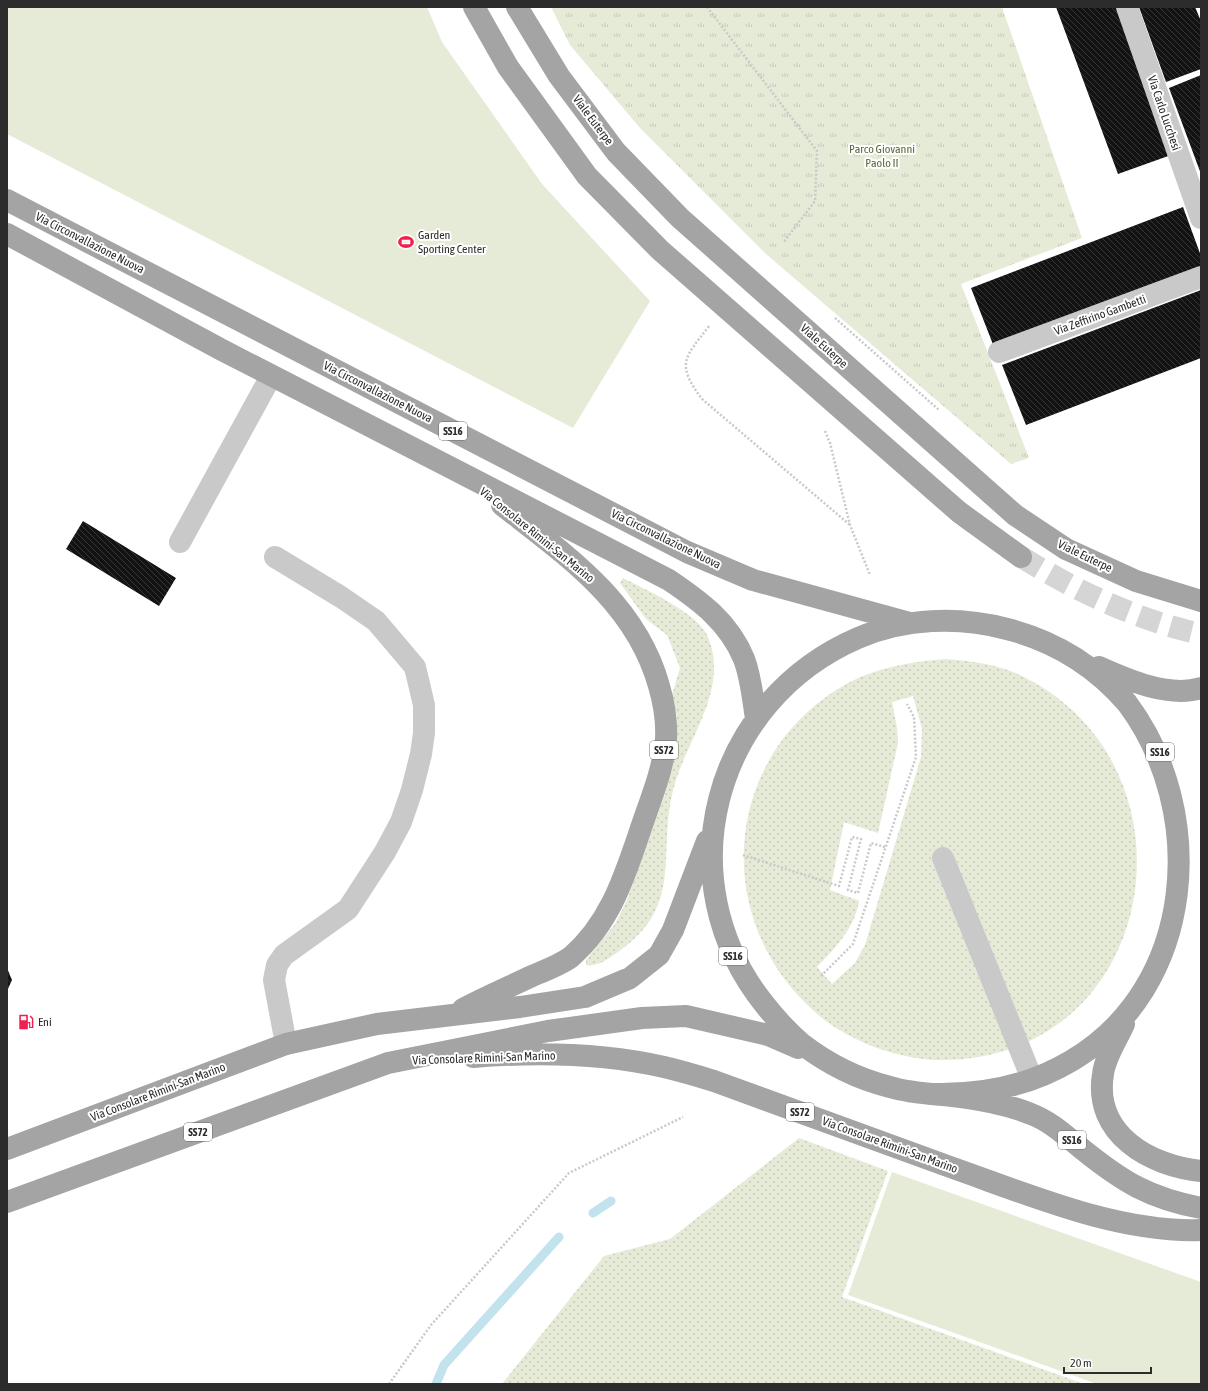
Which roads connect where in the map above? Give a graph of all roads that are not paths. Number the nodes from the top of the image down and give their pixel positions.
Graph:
1 (474, 7) edge
2 (517, 7) edge
3 (1127, 7) edge
4 (7, 200) edge
5 (1201, 218) edge
6 (7, 234) edge
7 (1201, 277) edge
8 (998, 352) dead end
9 (271, 376) junction
10 (460, 472) junction
11 (180, 542) dead end
12 (275, 557) dead end
13 (1021, 557) tunnel mouth
14 (1201, 600) edge
15 (913, 623) junction
16 (1071, 655) junction
17 (1201, 688) edge
18 (756, 719) junction
19 (713, 826) junction
20 (1199, 848) dead end
21 (943, 858) dead end
22 (1180, 910) junction
23 (1132, 1008) junction
24 (451, 1016) junction
25 (286, 1044) junction
26 (820, 1056) junction
27 (388, 1062) junction
28 (1032, 1079) junction
29 (934, 1094) junction
30 (7, 1149) edge
31 (1201, 1171) edge
32 (7, 1202) edge
33 (1201, 1208) edge
34 (1201, 1230) edge

1 - 13 main road
2 - 14 main road, Viale Euterpe
3 - 5 street, Via Carlo Lucchesi
4 - 15 main road, Via Circonvallazione Nuova / SS16
6 - 9 main road
7 - 8 street, Via Zeffirino Gambetti
9 - 10 main road
9 - 11 street
10 - 18 main road
10 - 24 main road, Via Consolare Rimini-San Marino / SS72
12 - 25 street
15 - 16 main road, Via Circonvallazione Nuova / SS16
15 - 18 main road, Via Circonvallazione Nuova / SS16
16 - 17 main road
16 - 22 main road, Via Circonvallazione Nuova / SS16
18 - 19 main road, Via Circonvallazione Nuova / SS16
19 - 24 main road, Via Consolare Rimini-San Marino / SS72
19 - 26 main road, Via Circonvallazione Nuova / SS16
20 - 22 main road
21 - 28 street
22 - 23 main road, Via Circonvallazione Nuova / SS16
23 - 28 main road, Via Circonvallazione Nuova / SS16
23 - 31 main road, Via Circonvallazione Nuova / SS16
24 - 25 main road, Via Consolare Rimini-San Marino / SS72
25 - 30 main road, Via Consolare Rimini-San Marino / SS72
26 - 27 main road, Via Consolare Rimini-San Marino / SS72
26 - 29 main road, Via Circonvallazione Nuova / SS16
27 - 32 main road, Via Consolare Rimini-San Marino / SS72
27 - 34 main road, Via Consolare Rimini-San Marino / SS72
28 - 29 main road, Via Circonvallazione Nuova / SS16
29 - 33 main road, Via Circonvallazione Nuova / SS16

